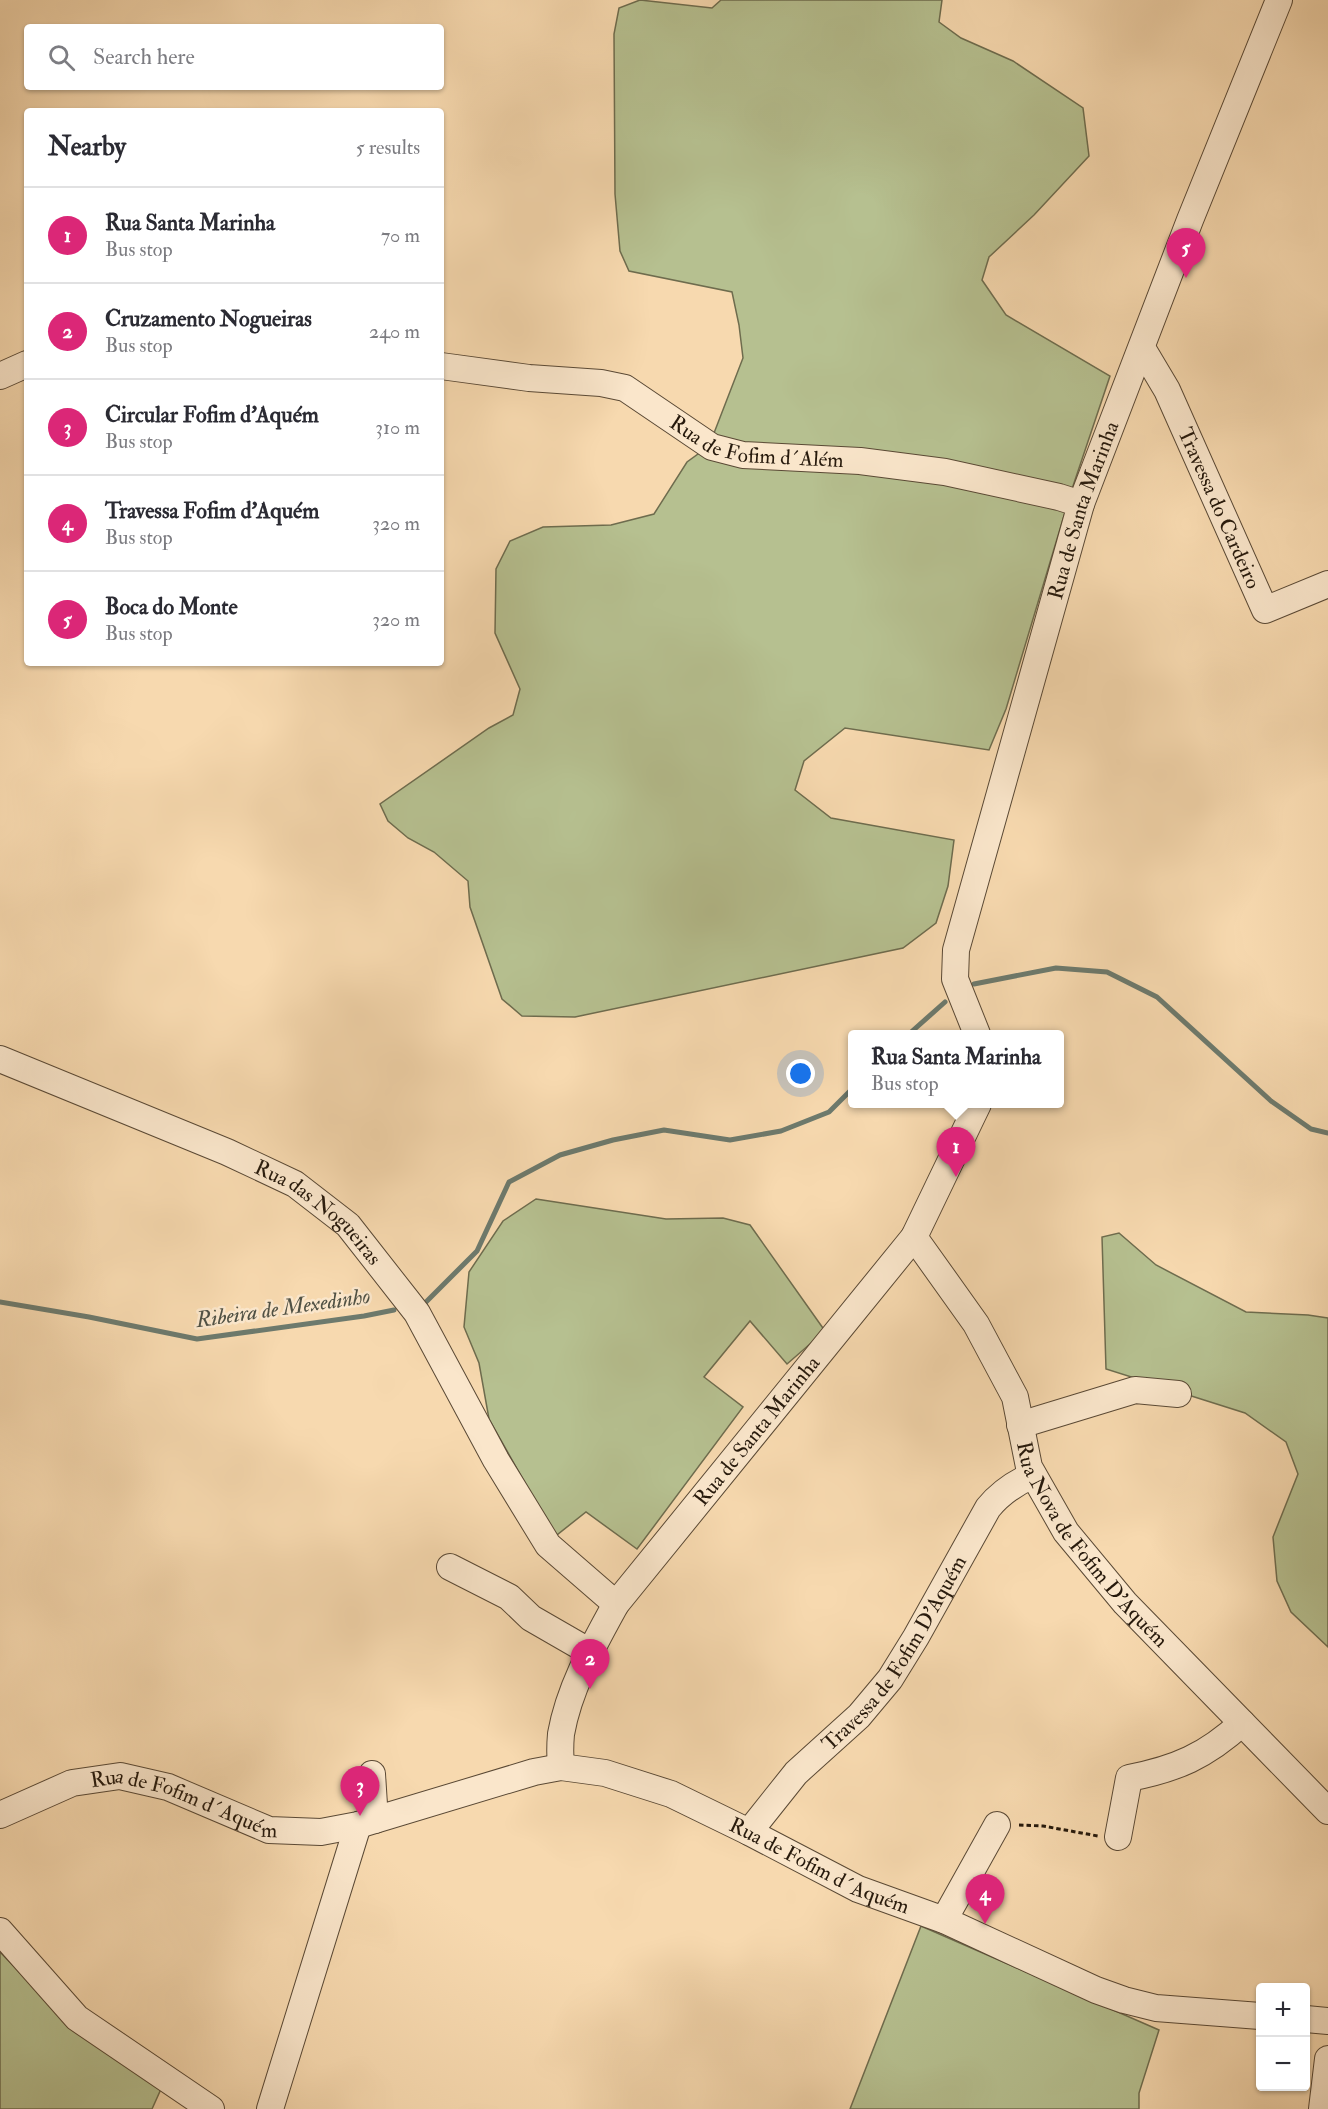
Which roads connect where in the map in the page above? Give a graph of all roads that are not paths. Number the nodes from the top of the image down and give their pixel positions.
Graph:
1 (1279, 0) edge
2 (1142, 348) junction
3 (24, 365) edge
4 (444, 366) edge
5 (0, 375) edge
6 (1081, 504) junction
7 (1328, 584) edge
8 (974, 1030) edge
9 (0, 1059) edge
10 (976, 1108) edge
11 (914, 1237) junction
12 (1178, 1394) dead end
13 (1020, 1425) junction
14 (1034, 1475) junction
15 (450, 1567) dead end
16 (616, 1604) junction
17 (590, 1652) junction
18 (1242, 1723) junction
19 (561, 1767) junction
20 (372, 1774) dead end
21 (1328, 1811) edge
22 (0, 1815) edge
23 (366, 1823) junction
24 (997, 1826) road end
25 (750, 1832) junction
26 (1118, 1837) road end
27 (944, 1920) junction
28 (0, 1930) edge
29 (1256, 2016) edge
30 (1310, 2019) edge
31 (1328, 2021) edge
32 (1328, 2059) edge
33 (206, 2108) edge
34 (270, 2109) edge
35 (1322, 2109) edge

1 - 2 street, Rua de Santa Marinha
2 - 6 street, Rua de Santa Marinha
2 - 7 street, Travessa do Cardeiro
3 - 5 street
4 - 6 street, Rua de Fofim d´Além
6 - 8 street, Rua de Santa Marinha
9 - 16 street, Rua das Nogueiras
10 - 11 street, Rua de Santa Marinha
11 - 13 street, Rua Nova de Fofim D'Aquém
11 - 16 street, Rua de Santa Marinha
12 - 13 street
13 - 14 street, Rua Nova de Fofim D'Aquém
14 - 18 street, Rua Nova de Fofim D'Aquém
14 - 25 street, Travessa de Fofim D'Aquém
15 - 17 street
16 - 17 street, Rua de Santa Marinha
17 - 19 street, Rua de Santa Marinha
18 - 21 street, Rua Nova de Fofim D'Aquém
18 - 26 street
19 - 23 street, Rua de Fofim d´Aquém
19 - 25 street, Rua de Fofim d´Aquém
20 - 23 street
22 - 23 street, Rua de Fofim d´Aquém
23 - 34 street
24 - 27 street
25 - 27 street, Rua de Fofim d´Aquém
27 - 29 street, Rua de Fofim d´Aquém
28 - 33 street
30 - 31 street
32 - 35 street

